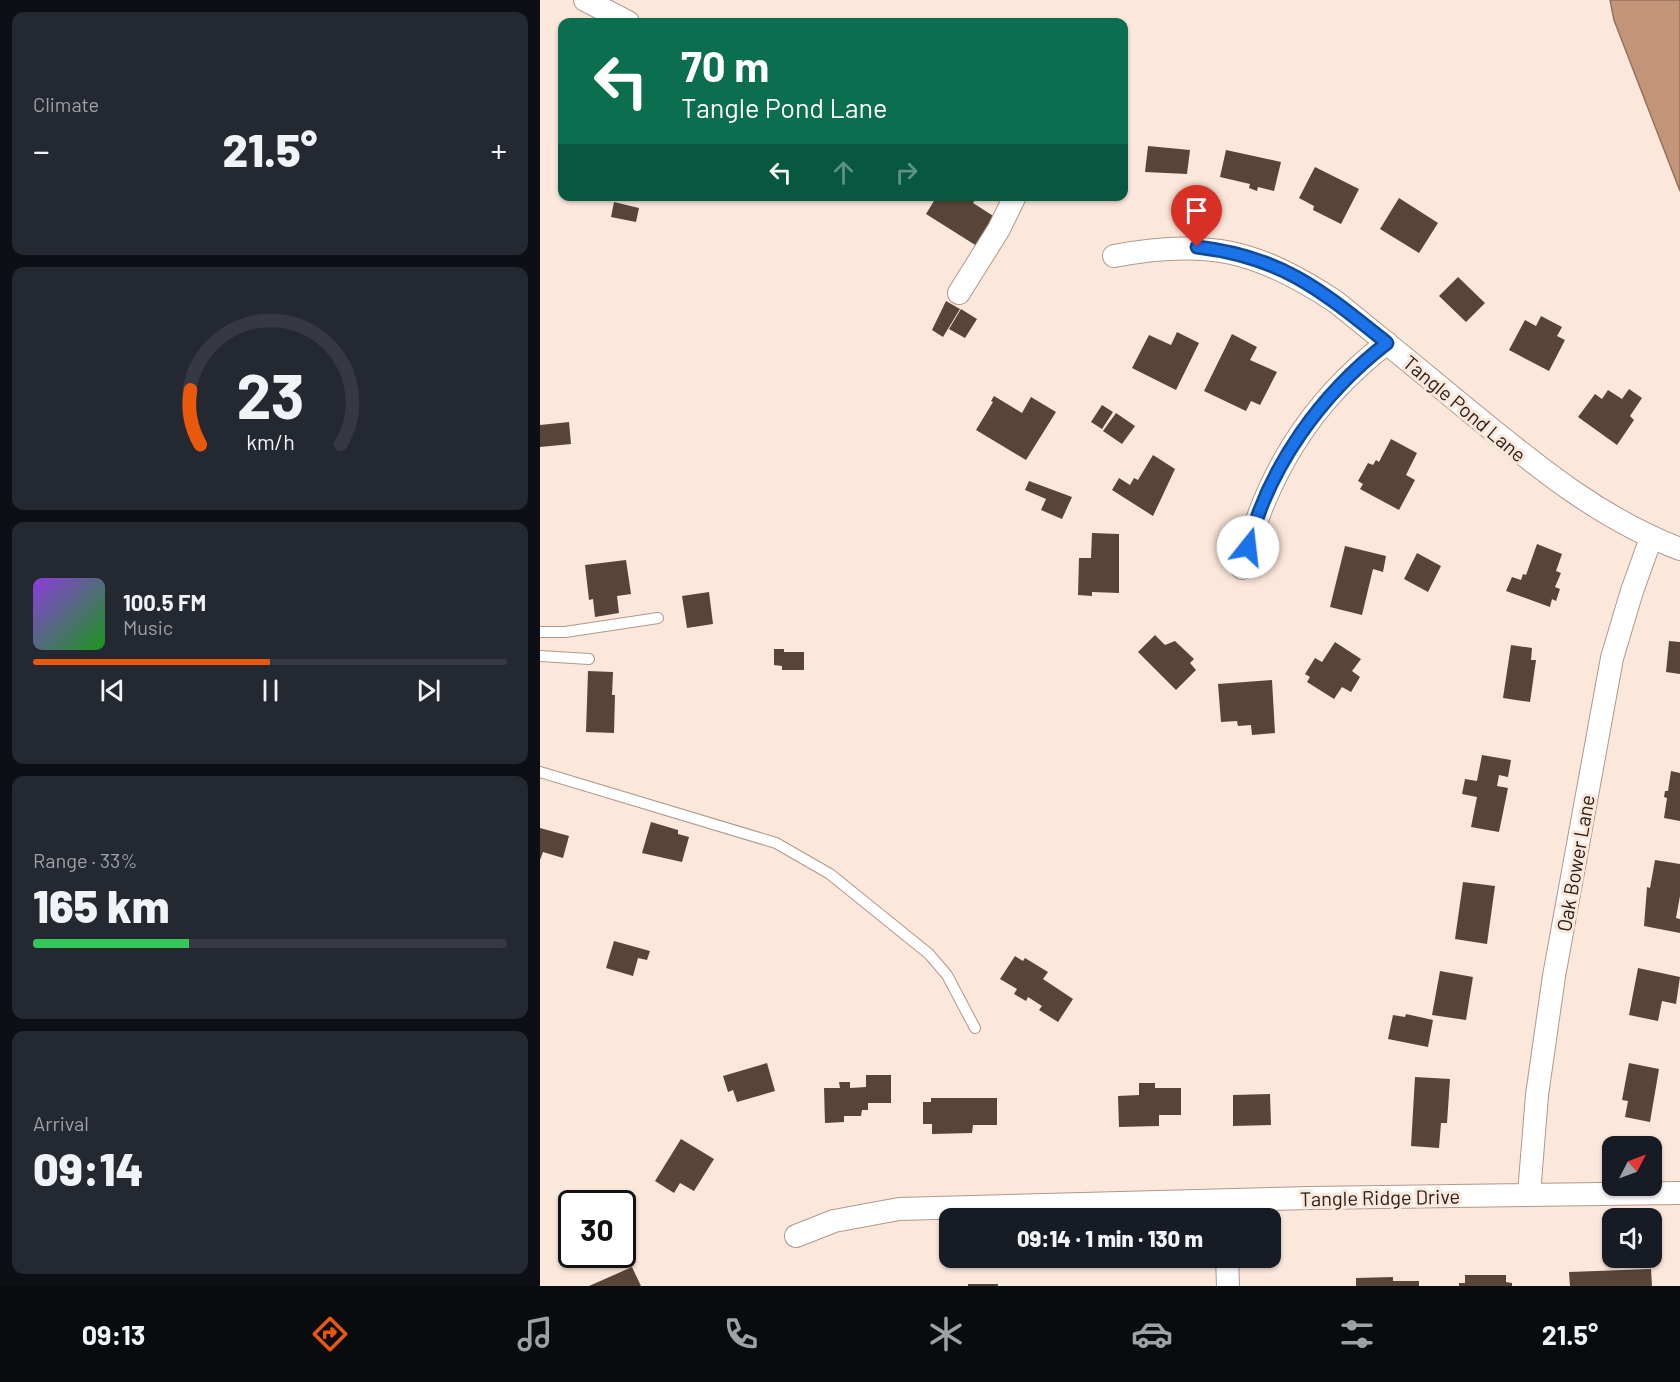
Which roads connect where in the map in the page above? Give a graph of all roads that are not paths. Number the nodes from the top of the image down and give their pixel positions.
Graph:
1 (585, 0) edge
2 (620, 18) edge
3 (1013, 201) edge
4 (1114, 256) dead end
5 (959, 293) dead end
6 (1387, 343) junction
7 (1651, 538) junction
8 (1680, 549) edge
9 (1242, 568) dead end
10 (658, 618) dead end
11 (540, 632) edge
12 (540, 656) edge
13 (589, 659) dead end
14 (540, 772) edge
15 (975, 1028) dead end
16 (1680, 1193) edge
17 (1529, 1194) junction
18 (1247, 1208) edge
19 (939, 1209) edge
20 (796, 1236) dead end
21 (1227, 1268) edge
22 (1228, 1286) edge

1 - 2 street
3 - 5 street
4 - 6 street, Tangle Pond Lane
6 - 7 street, Tangle Pond Lane
6 - 9 street
7 - 8 street, Tangle Pond Lane
7 - 17 street, Oak Bower Lane
10 - 11 lane
12 - 13 lane
14 - 15 lane
16 - 17 street, Tangle Ridge Drive
17 - 18 street, Tangle Ridge Drive
19 - 20 street, Tangle Ridge Drive
21 - 22 street

